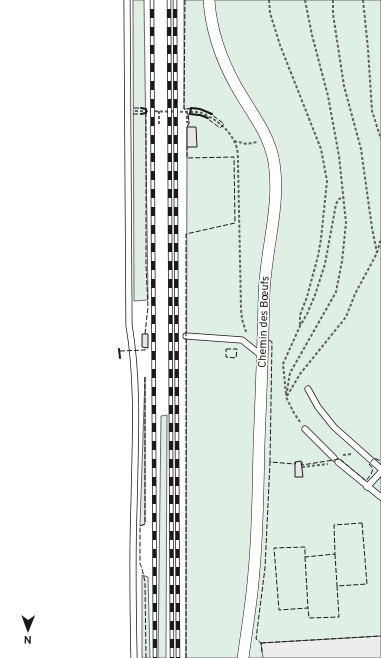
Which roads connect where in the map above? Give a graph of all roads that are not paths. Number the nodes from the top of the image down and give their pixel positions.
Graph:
1 (127, 0) edge
2 (209, 0) edge
3 (186, 336) dead end
4 (263, 352) junction
5 (308, 389) dead end
6 (305, 429) road end
7 (381, 471) edge
8 (367, 487) junction
9 (381, 497) edge
10 (134, 658) edge
11 (243, 658) edge

1 - 10 lane
2 - 4 street, Chemin des Bœufs
3 - 4 lane
4 - 11 street, Chemin des Bœufs
5 - 7 lane
6 - 8 lane
7 - 8 lane
8 - 9 lane

